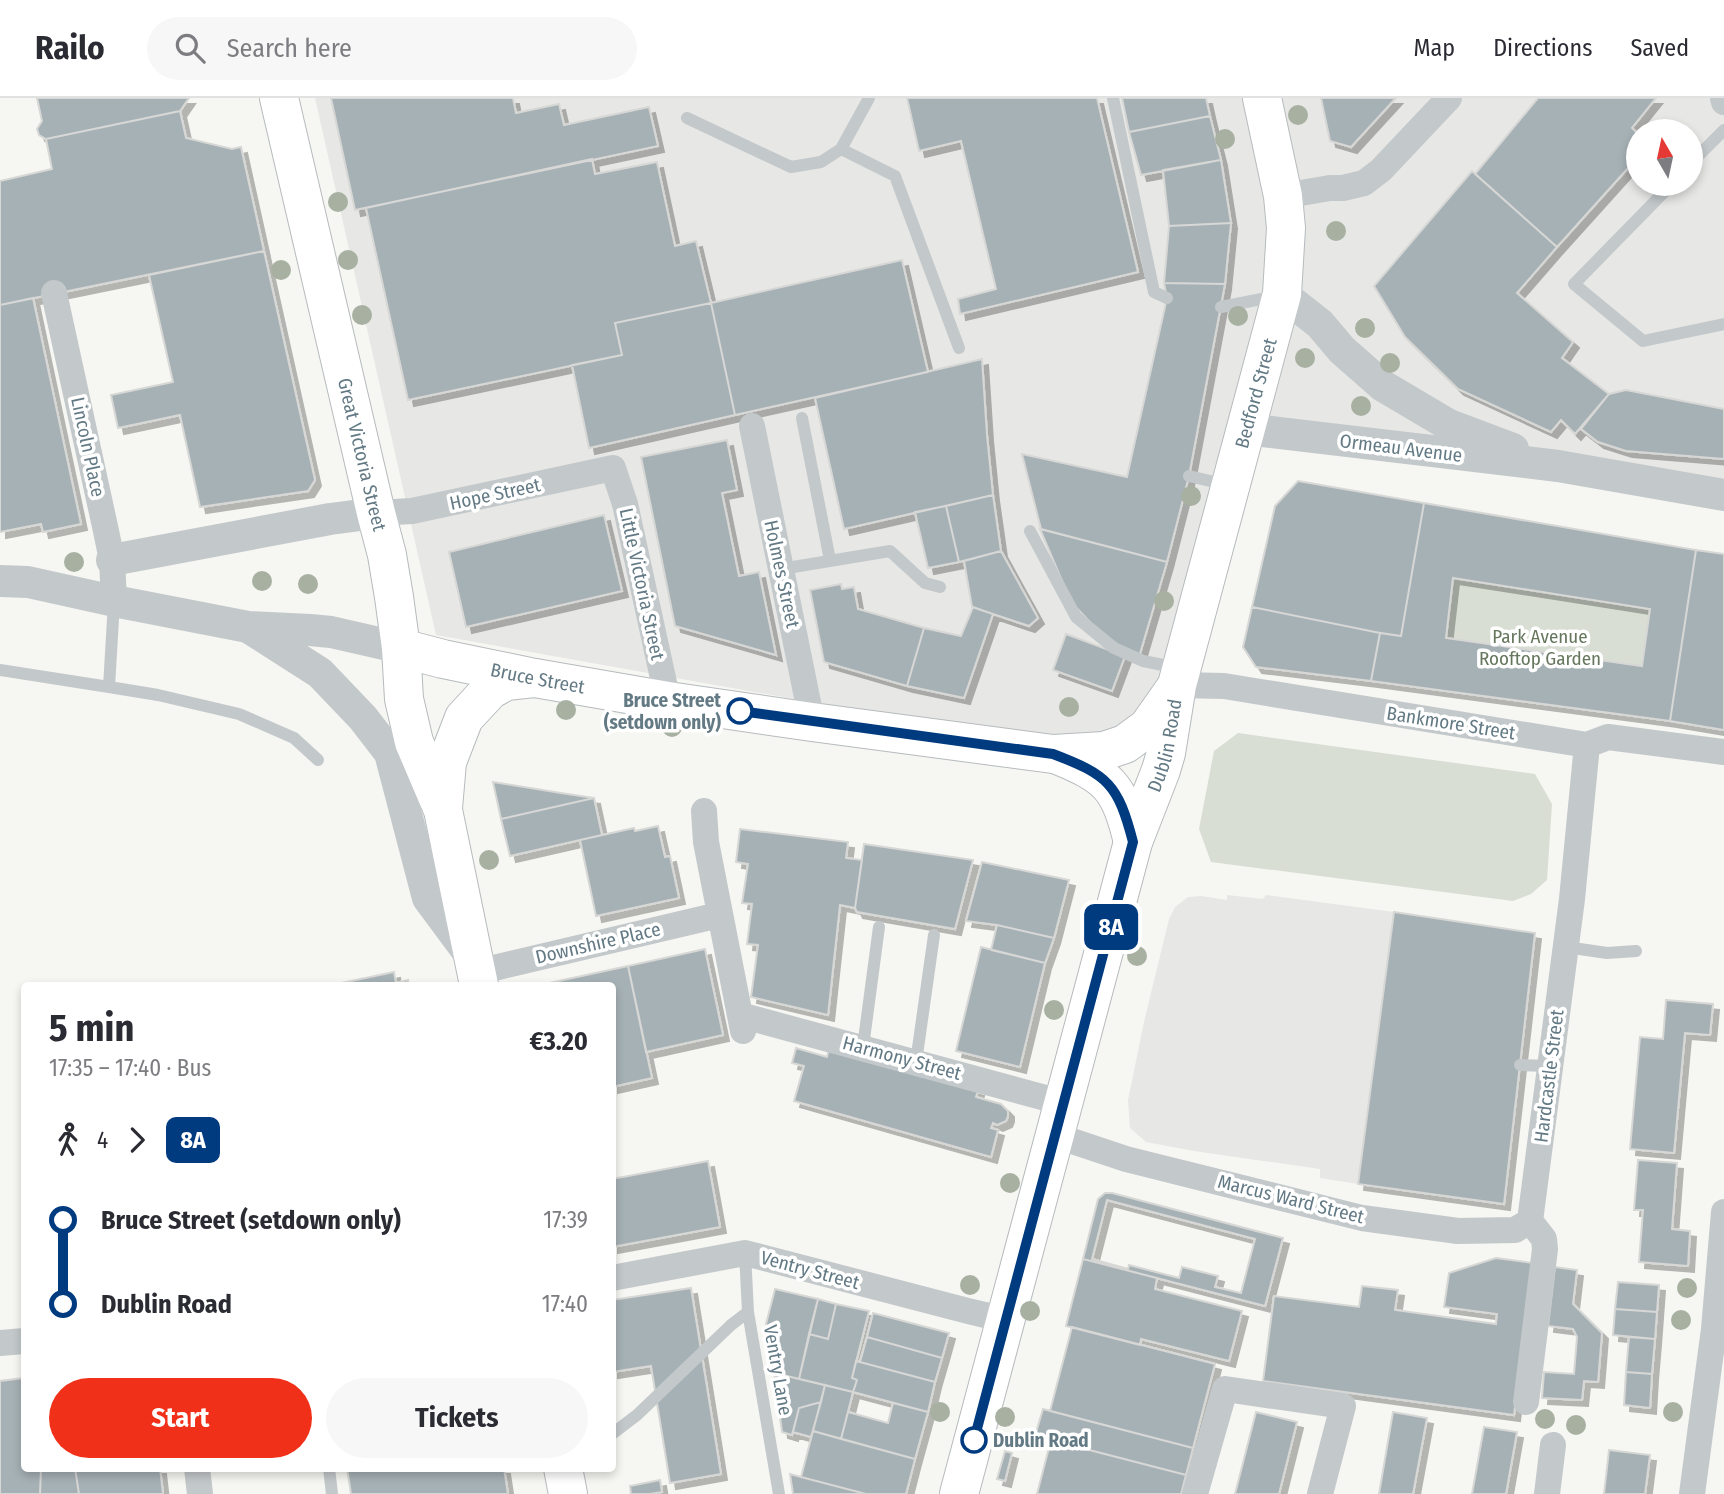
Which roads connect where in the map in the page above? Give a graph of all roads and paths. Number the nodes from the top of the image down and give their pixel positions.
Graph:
1 (279, 98) edge
2 (869, 98) edge
3 (1113, 98) edge
4 (1262, 98) edge
5 (1449, 98) edge
6 (687, 118) dead end
7 (1724, 130) edge
8 (841, 149) junction
9 (1703, 151) edge
10 (1283, 196) junction
11 (1660, 196) edge
12 (54, 293) dead end
13 (1282, 294) junction
14 (1167, 298) dead end
15 (1221, 307) dead end
16 (1724, 324) edge
17 (959, 348) dead end
18 (802, 418) dead end
19 (752, 426) dead end
20 (1245, 429) junction
21 (1558, 466) junction
22 (613, 468) joint
23 (1189, 476) dead end
24 (1231, 485) junction
25 (1724, 495) edge
26 (376, 513) junction
27 (1030, 531) dead end
28 (112, 560) junction
29 (830, 560) junction
30 (781, 569) junction
31 (14, 581) edge
32 (940, 587) dead end
33 (114, 601) junction
34 (248, 627) junction
35 (401, 648) junction
36 (0, 670) edge
37 (1180, 677) junction
38 (535, 678) junction
39 (109, 687) junction
40 (668, 701) junction
41 (812, 722) junction
42 (1587, 745) junction
43 (1724, 752) edge
44 (1053, 754) junction
45 (318, 760) dead end
46 (443, 810) junction
47 (704, 811) dead end
48 (1133, 842) junction
49 (719, 915) junction
50 (878, 927) dead end
51 (934, 935) dead end
52 (1566, 947) junction
53 (1636, 951) dead end
54 (477, 972) edge
55 (863, 1047) junction
56 (916, 1062) junction
57 (1520, 1065) dead end
58 (1551, 1066) junction
59 (1059, 1118) junction
60 (1724, 1212) edge
61 (1530, 1221) junction
62 (745, 1253) junction
63 (616, 1277) edge
64 (748, 1312) junction
65 (1006, 1320) junction
66 (1719, 1330) edge
67 (21, 1341) edge
68 (0, 1343) edge
69 (1526, 1402) dead end
70 (616, 1431) edge
71 (1553, 1445) dead end
72 (197, 1472) edge
73 (329, 1472) edge
74 (564, 1472) edge
75 (200, 1494) edge
76 (332, 1494) edge
77 (568, 1494) edge
78 (779, 1494) edge
79 (959, 1494) edge
80 (1195, 1494) edge
81 (1320, 1494) edge
82 (1546, 1494) edge
83 (1692, 1494) edge

1 - 26 main road, Great Victoria Street
2 - 8 lane
3 - 14 lane
4 - 10 main road, Bedford Street
5 - 10 street
6 - 8 lane
7 - 9 lane
8 - 17 lane
10 - 13 main road, Bedford Street
11 - 16 lane
12 - 28 street, Lincoln Place
13 - 15 lane
13 - 20 main road, Bedford Street
13 - 21 street, Ormeau Avenue
18 - 29 lane
19 - 30 street, Holmes Street
20 - 21 street, Ormeau Avenue
20 - 24 main road, Bedford Street
21 - 25 street, Ormeau Avenue
22 - 26 street, Hope Street
22 - 40 street, Little Victoria Street
23 - 24 lane
24 - 37 main road, Bedford Street
26 - 28 street
26 - 35 main road, Great Victoria Street
27 - 37 lane
28 - 33 street, Lincoln Place
29 - 30 lane
29 - 32 lane
30 - 41 street, Holmes Street
31 - 33 street, Bruce Street
33 - 34 street, Bruce Street
33 - 39 lane
34 - 35 street, Bruce Street
34 - 54 street
35 - 38 main road, Bruce Street
35 - 46 main road, Great Victoria Street
36 - 39 lane
37 - 42 street, Bankmore Street
37 - 44 main road, Bruce Street
37 - 48 main road, Dublin Road
38 - 40 main road, Bruce Street
38 - 46 main road, Great Victoria Street
39 - 45 lane
40 - 41 main road, Bruce Street
41 - 44 main road, Bruce Street
42 - 43 street, Bankmore Street
42 - 52 street, Hardcastle Street
44 - 48 main road, Bruce Street
46 - 54 main road, Great Victoria Street
47 - 49 street
48 - 59 main road, Dublin Road
49 - 54 street, Downshire Place
49 - 55 street, Harmony Street
50 - 55 lane
51 - 56 lane
52 - 53 lane
52 - 58 street, Hardcastle Street
55 - 56 street, Harmony Street
56 - 59 street, Harmony Street
57 - 58 lane
58 - 61 street, Hardcastle Street
59 - 61 street, Marcus Ward Street
59 - 65 main road, Dublin Road
60 - 66 street
61 - 69 street
62 - 63 street, Ventry Street
62 - 64 lane, Ventry Lane
62 - 65 street, Ventry Street
64 - 70 lane
64 - 78 lane, Ventry Lane
65 - 79 main road, Dublin Road
66 - 83 street
67 - 68 street
71 - 82 street
72 - 75 street
73 - 76 lane
74 - 77 main road
80 - 81 street

